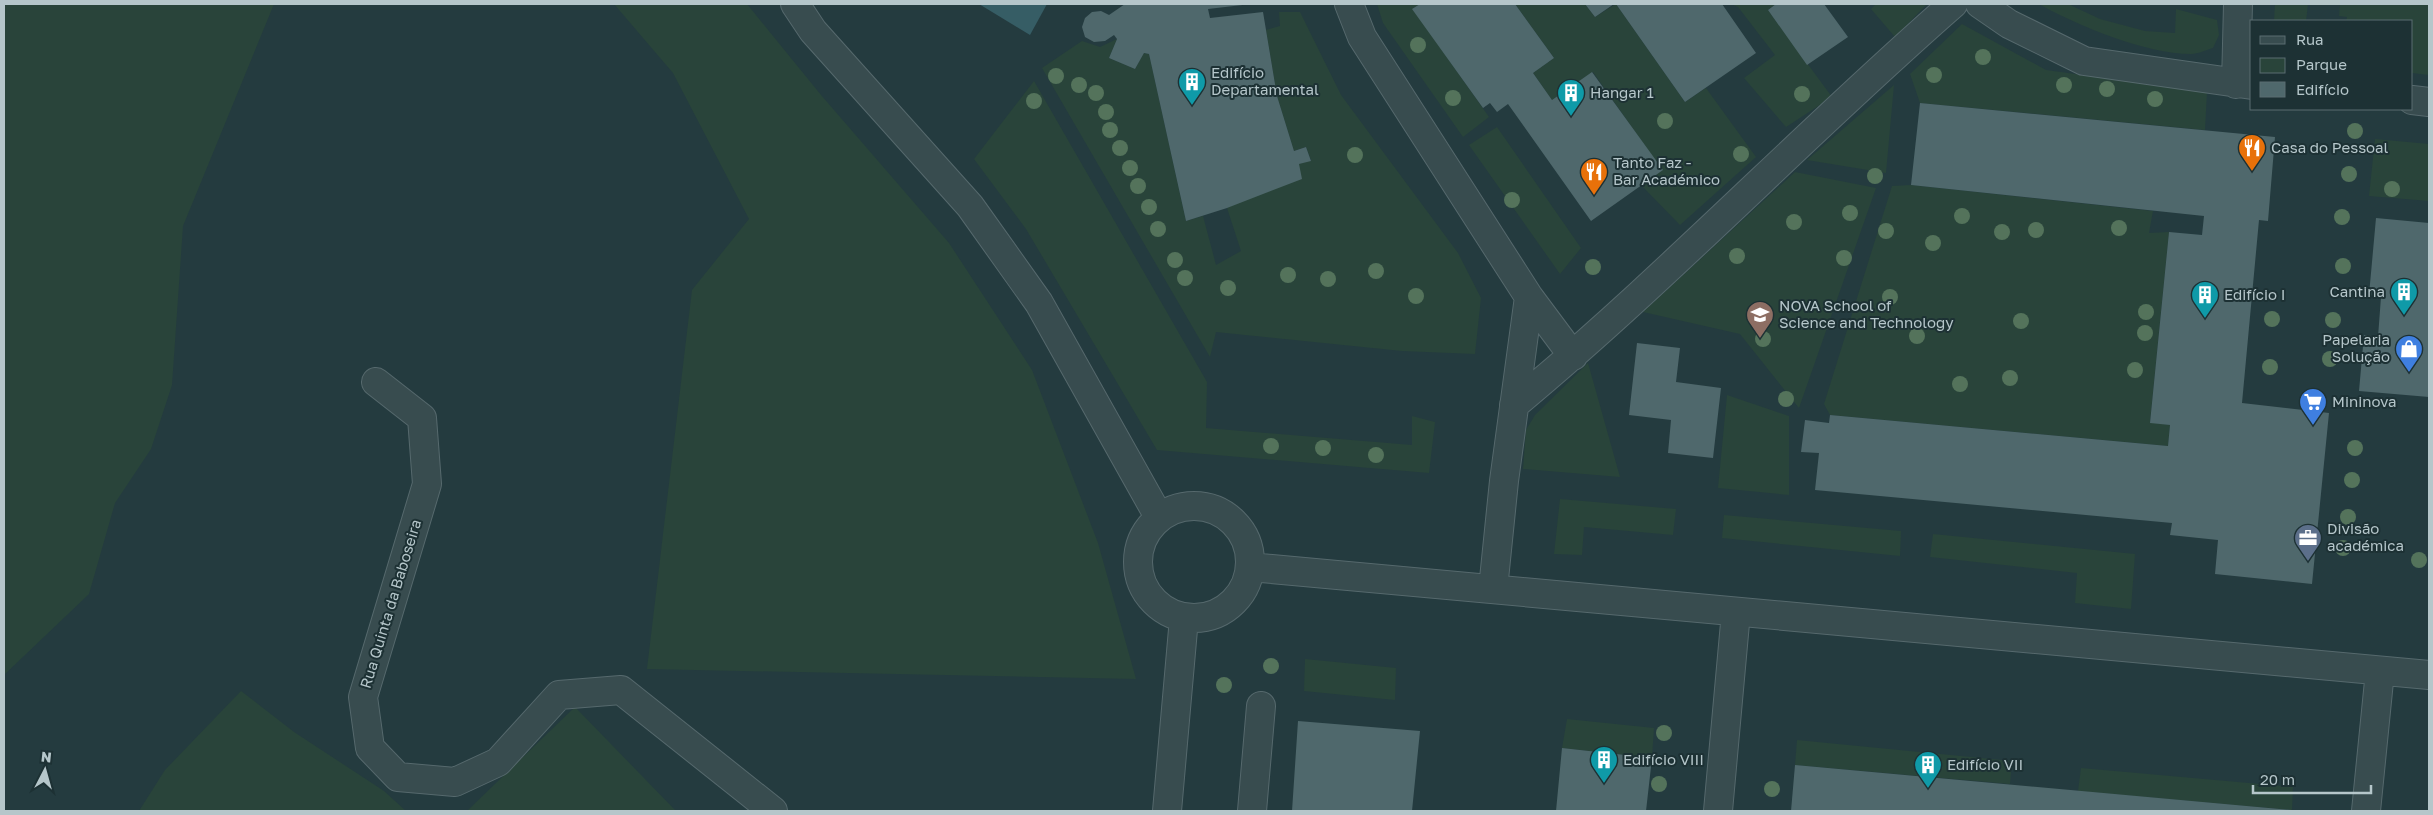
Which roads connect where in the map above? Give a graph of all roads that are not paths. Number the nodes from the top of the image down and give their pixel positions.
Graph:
1 (796, 4) edge
2 (1349, 4) edge
3 (1953, 4) edge
4 (1980, 4) edge
5 (2238, 4) edge
6 (2244, 84) edge
7 (2413, 100) edge
8 (2429, 102) edge
9 (1529, 297) junction
10 (1573, 356) junction
11 (376, 382) dead end
12 (1514, 405) junction
13 (1159, 517) junction
14 (1250, 567) junction
15 (1492, 590) junction
16 (1736, 612) junction
17 (1184, 618) junction
18 (2380, 671) junction
19 (2429, 675) edge
20 (1261, 706) dead end
21 (773, 811) edge
22 (1167, 811) edge
23 (1252, 811) edge
24 (1718, 811) edge
25 (2366, 811) edge

1 - 13 street
2 - 9 street
3 - 10 street
4 - 6 street
5 - 6 street
7 - 8 street
9 - 10 street
9 - 12 street
10 - 12 street
11 - 21 street, Rua Quinta da Baboseira
12 - 15 street
13 - 14 street
13 - 17 street
14 - 15 street
14 - 17 street
15 - 16 street
16 - 18 street
16 - 24 street
17 - 22 street
18 - 19 street
18 - 25 street
20 - 23 street

